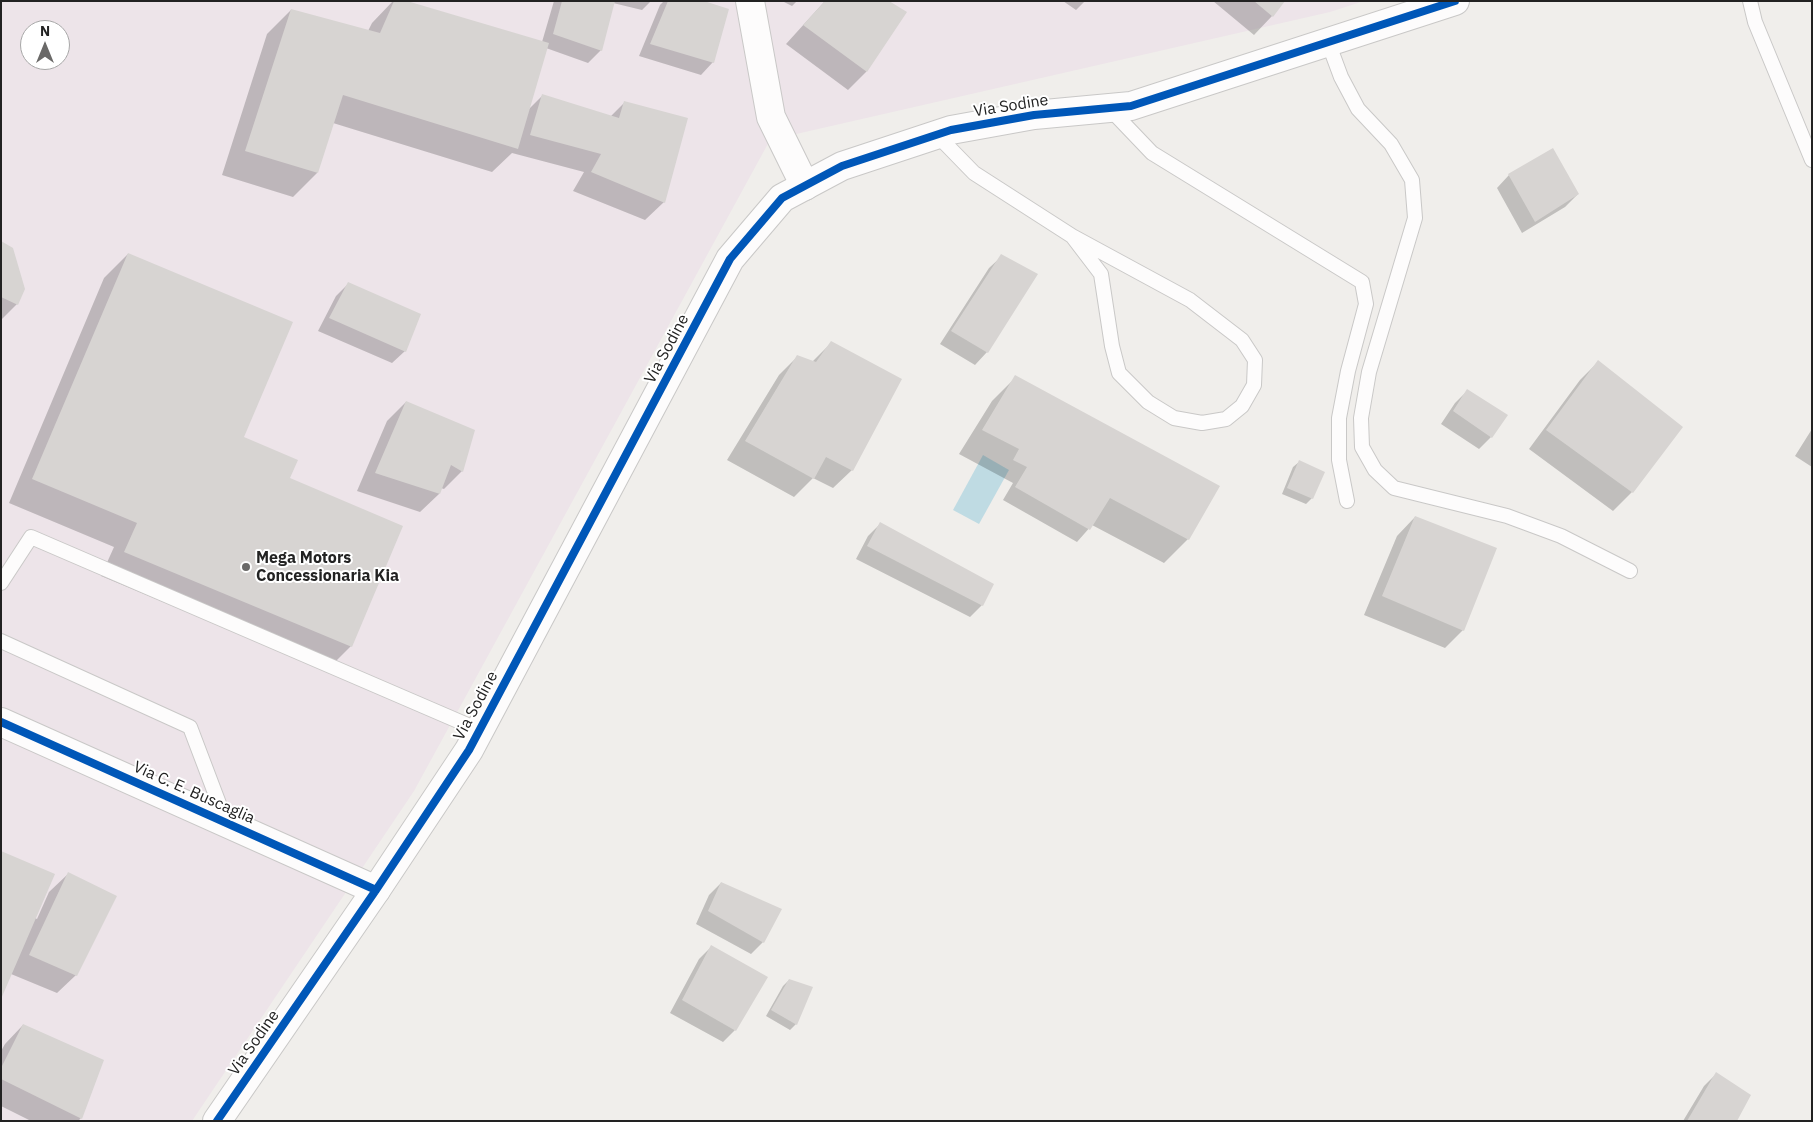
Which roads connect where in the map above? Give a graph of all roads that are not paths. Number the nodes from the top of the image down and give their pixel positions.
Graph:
1 (750, 1) edge
2 (1456, 1) edge
3 (1750, 1) edge
4 (1328, 42) junction
5 (1109, 108) junction
6 (937, 135) junction
7 (1812, 160) edge
8 (804, 186) junction
9 (1072, 236) junction
10 (1347, 501) dead end
11 (1630, 571) dead end
12 (1, 583) edge
13 (1, 641) edge
14 (1, 722) edge
15 (479, 730) junction
16 (226, 823) junction
17 (376, 890) junction
18 (217, 1121) edge

1 - 8 street
2 - 4 street, Via Sodine
3 - 7 lane
4 - 5 street, Via Sodine
4 - 11 lane
5 - 6 street, Via Sodine
5 - 10 lane
6 - 8 street, Via Sodine
6 - 9 lane
8 - 15 street, Via Sodine
9 - 9 lane
12 - 15 lane
13 - 16 lane
14 - 16 street, Via C. E. Buscaglia
15 - 17 street, Via Sodine
16 - 17 street, Via C. E. Buscaglia
17 - 18 street, Via Sodine

